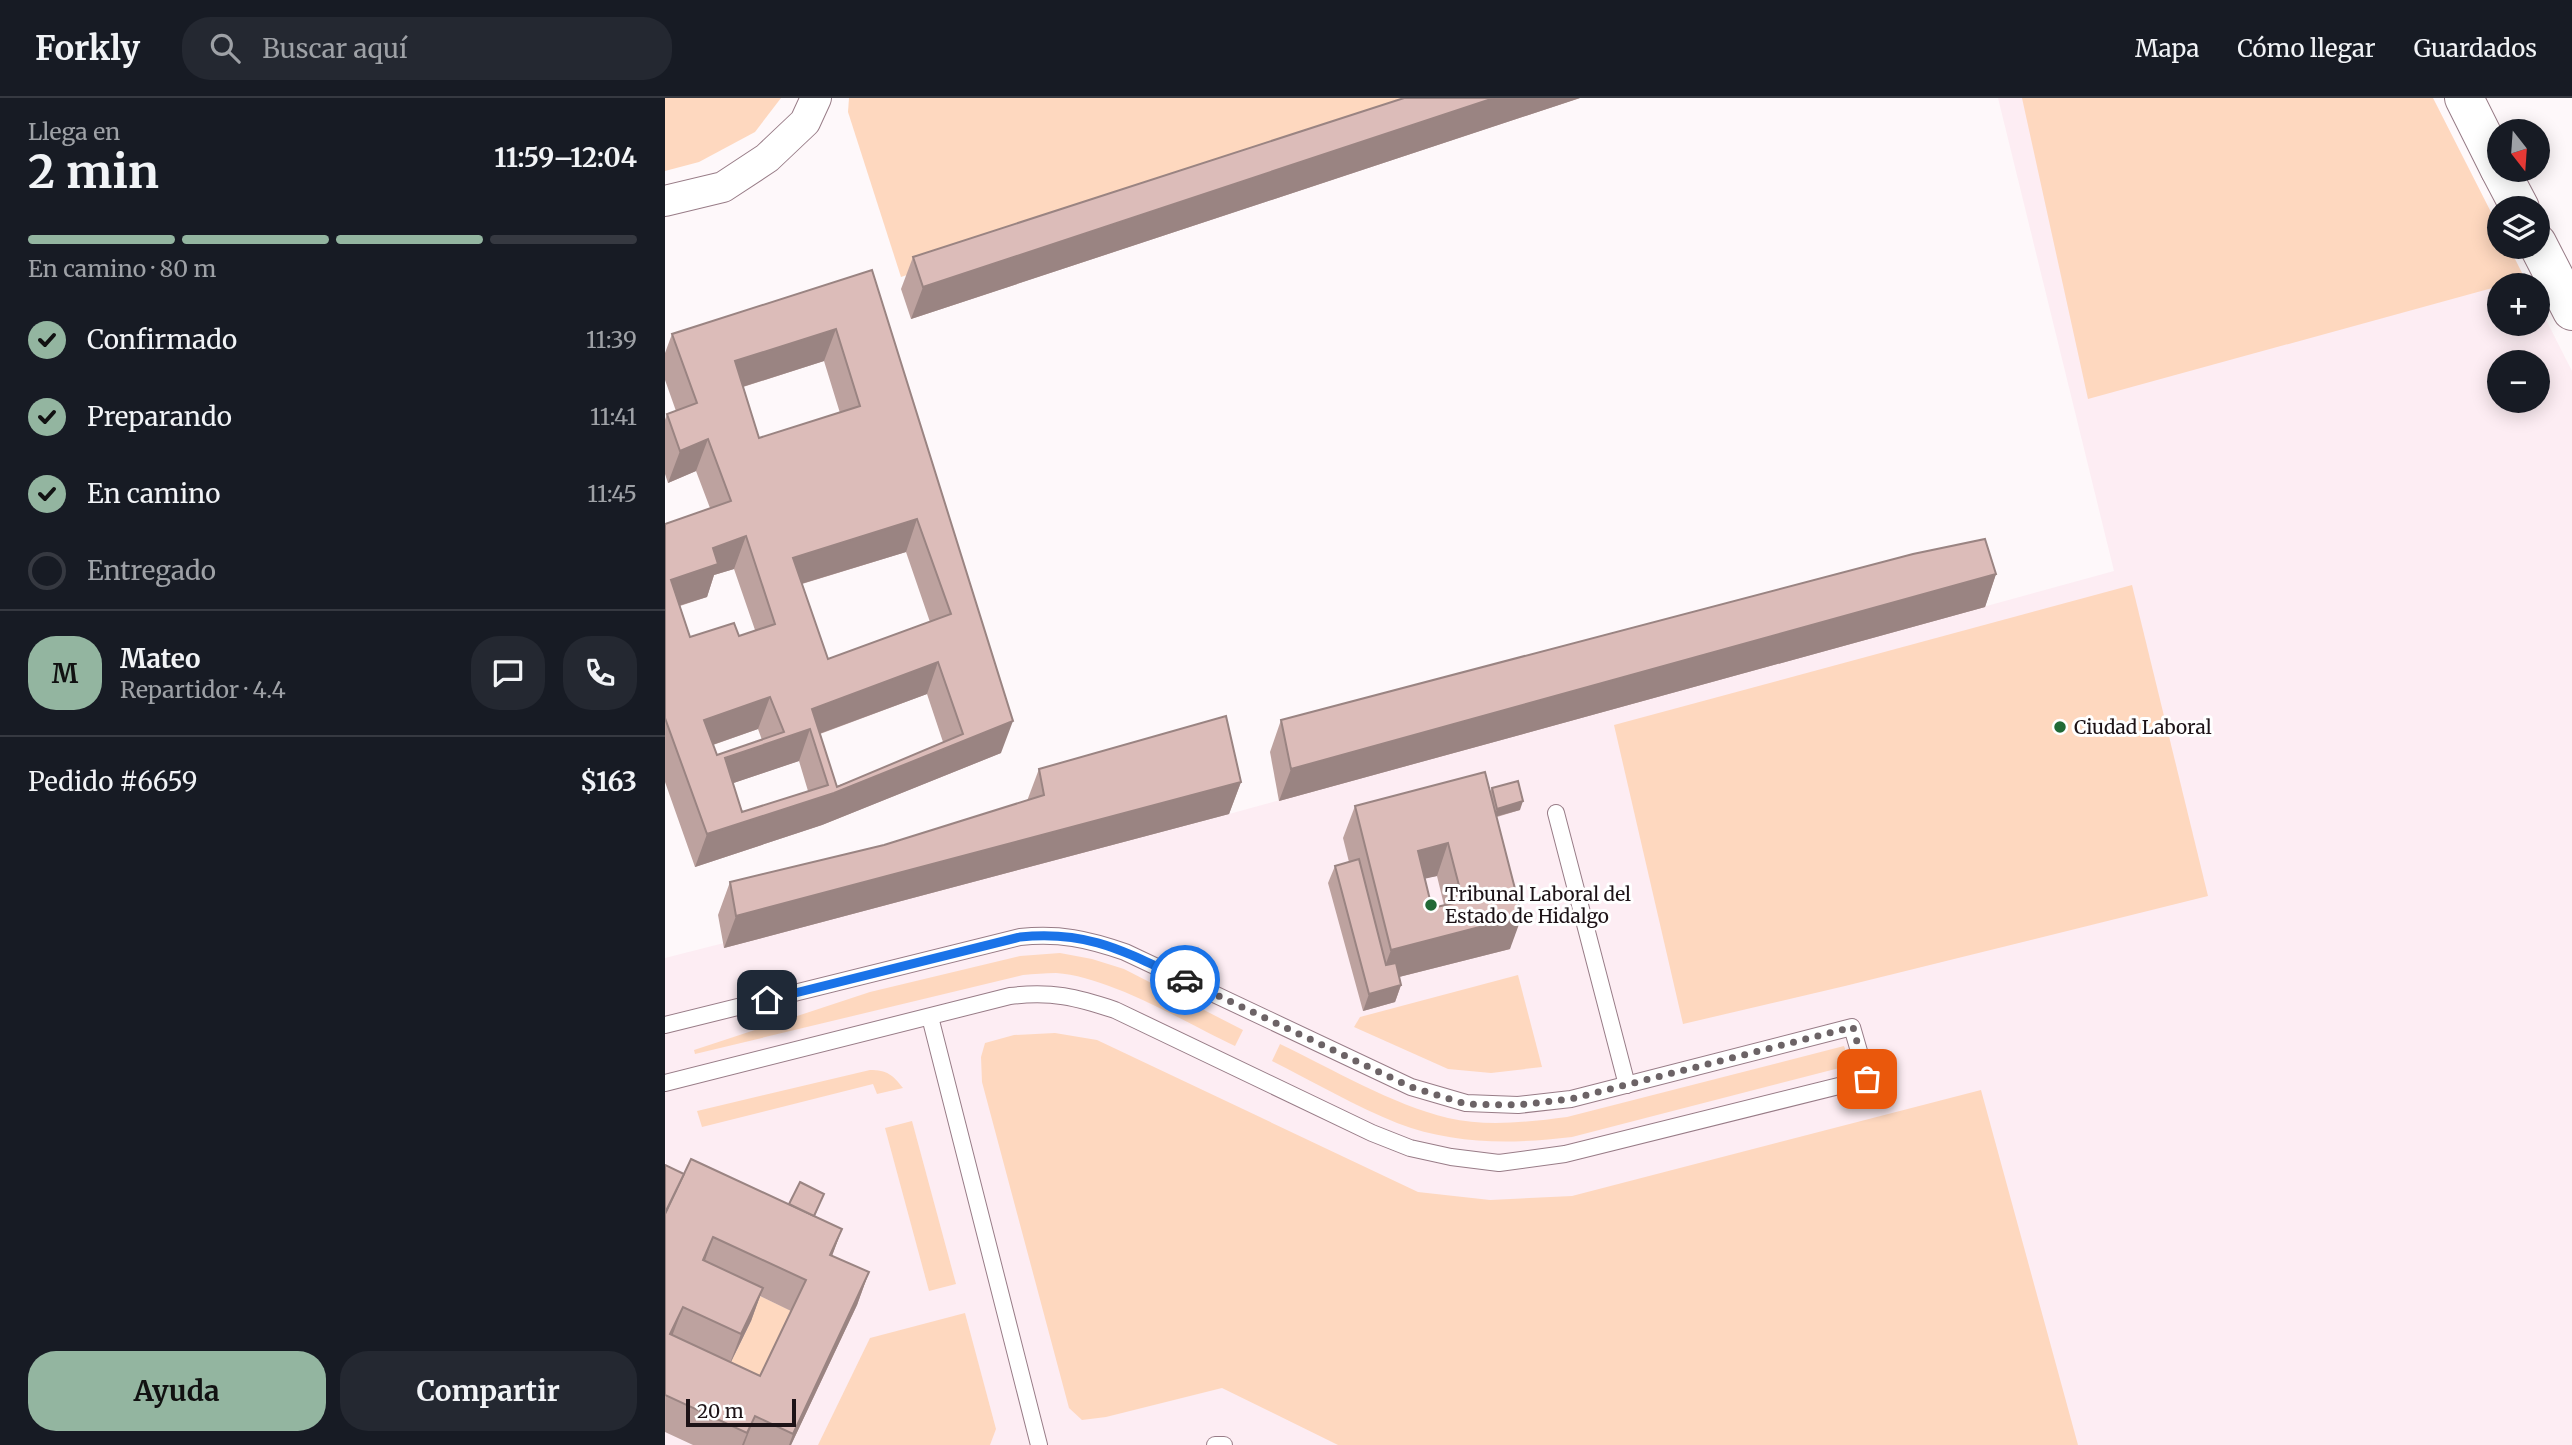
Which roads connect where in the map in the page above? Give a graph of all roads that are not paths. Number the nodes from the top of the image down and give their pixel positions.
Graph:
1 (816, 98) edge
2 (2464, 98) edge
3 (2487, 143) edge
4 (665, 201) edge
5 (2545, 259) edge
6 (2572, 311) edge
7 (1556, 813) dead end
8 (930, 1017) junction
9 (665, 1025) edge
10 (665, 1083) edge
11 (1627, 1085) junction
12 (1039, 1445) edge
13 (1215, 1445) edge
14 (1224, 1445) edge

1 - 4 street
2 - 3 street
5 - 6 street
7 - 11 lane
8 - 10 lane
8 - 11 lane
8 - 12 lane
9 - 11 lane
13 - 14 lane

